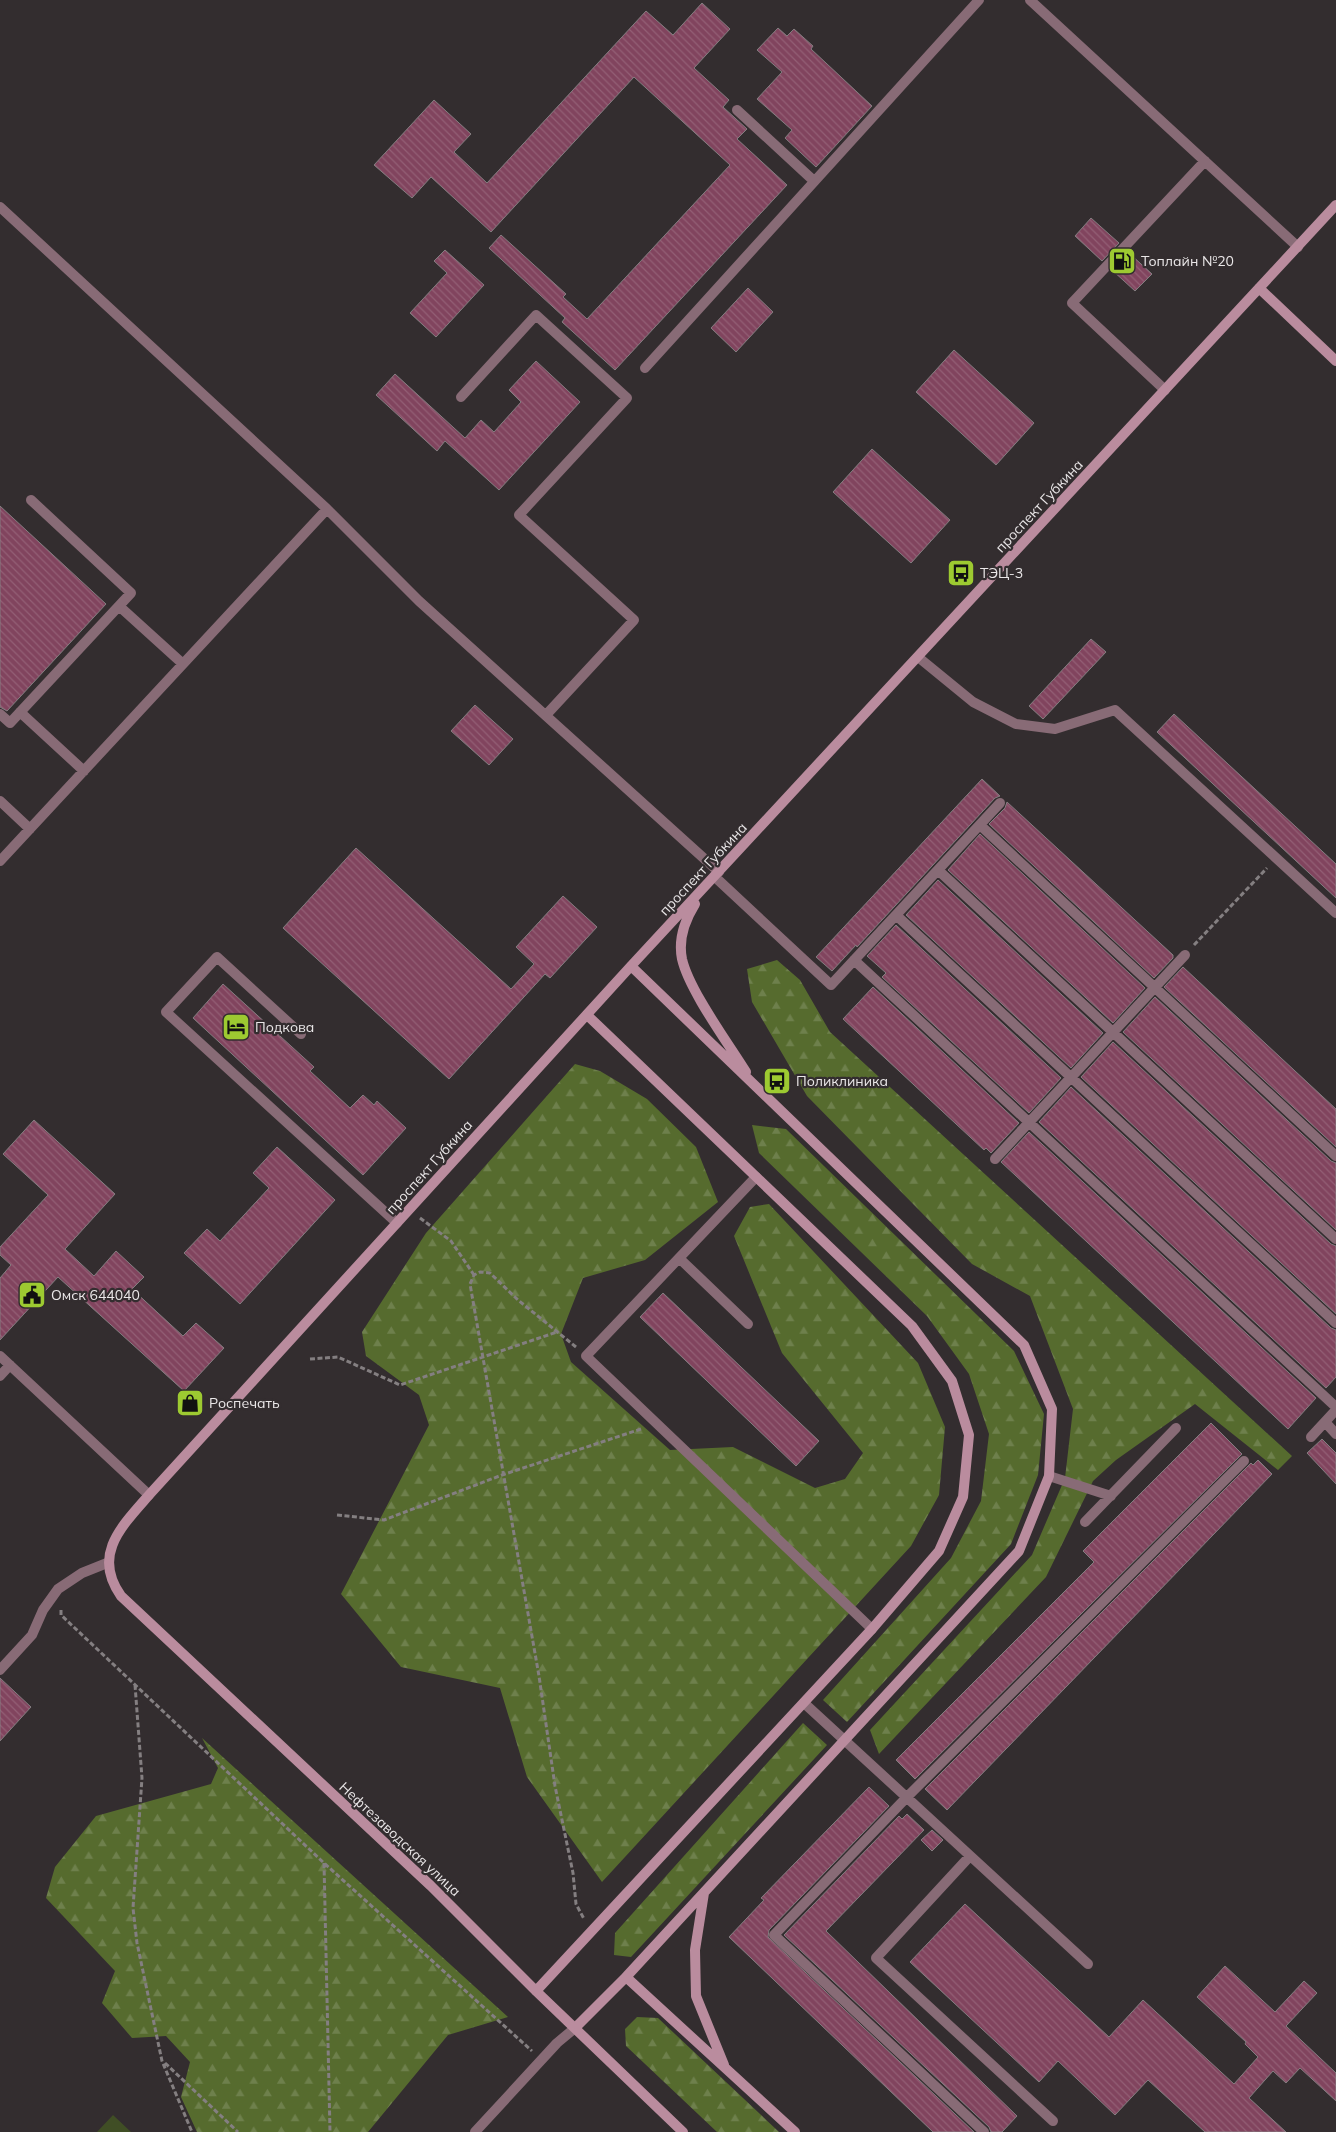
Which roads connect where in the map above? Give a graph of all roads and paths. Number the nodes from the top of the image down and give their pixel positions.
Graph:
1 (979, 0) edge
2 (1030, 0) edge
3 (736, 110) dead end
4 (1205, 161) junction
5 (814, 181) junction
6 (1336, 205) edge
7 (0, 208) edge
8 (1298, 246) junction
9 (1259, 288) junction
10 (1336, 361) edge
11 (645, 368) dead end
12 (1165, 390) junction
13 (461, 397) dead end
14 (31, 500) dead end
15 (327, 509) junction
16 (119, 606) junction
17 (918, 657) junction
18 (183, 664) junction
19 (20, 712) junction
20 (0, 714) edge
21 (546, 715) junction
22 (84, 771) junction
23 (0, 801) edge
24 (1000, 803) dead end
25 (980, 825) junction
26 (30, 829) junction
27 (1276, 858) junction
28 (0, 862) edge
29 (938, 870) junction
30 (717, 875) junction
31 (703, 889) junction
32 (1336, 913) edge
33 (896, 915) junction
34 (1185, 955) joint
35 (854, 960) junction
36 (631, 966) junction
37 (1155, 988) junction
38 (587, 1016) junction
39 (1113, 1032) junction
40 (301, 1034) dead end
41 (1071, 1078) junction
42 (755, 1085) junction
43 (1029, 1123) junction
44 (1336, 1156) edge
45 (995, 1159) dead end
46 (756, 1177) junction
47 (409, 1210) junction
48 (397, 1223) junction
49 (1336, 1239) edge
50 (679, 1258) junction
51 (474, 1275) junction
52 (1336, 1323) edge
53 (748, 1324) dead end
54 (558, 1332) junction
55 (0, 1356) edge
56 (586, 1356) junction
57 (482, 1358) junction
58 (310, 1359) dead end
59 (10, 1365) junction
60 (0, 1376) edge
61 (1336, 1409) edge
62 (1325, 1422) junction
63 (657, 1423) junction
64 (1176, 1428) dead end
65 (1336, 1434) edge
66 (1311, 1437) dead end
67 (1244, 1461) dead end
68 (502, 1475) junction
69 (1048, 1476) junction
70 (149, 1495) junction
71 (1110, 1496) junction
72 (337, 1515) dead end
73 (1085, 1522) dead end
74 (108, 1563) junction
75 (58, 1590) junction
76 (872, 1629) junction
77 (0, 1670) edge
78 (135, 1685) junction
79 (804, 1702) junction
80 (845, 1740) junction
81 (907, 1798) junction
82 (970, 1856) junction
83 (324, 1863) junction
84 (704, 1892) junction
85 (590, 1933) junction
86 (1088, 1964) dead end
87 (626, 1977) junction
88 (536, 1991) junction
89 (575, 2028) junction
90 (542, 2060) junction
91 (162, 2061) junction
92 (725, 2068) junction
93 (1053, 2121) dead end
94 (192, 2132) edge
95 (238, 2132) edge
96 (330, 2132) edge
97 (475, 2132) edge
98 (683, 2132) edge
99 (794, 2132) edge
100 (984, 2132) edge

1 - 5 lane
2 - 4 lane
3 - 5 lane
4 - 8 lane
4 - 12 lane
5 - 11 lane
6 - 8 main road, проспект Губкина
7 - 15 lane
8 - 9 main road, проспект Губкина
9 - 10 main road
9 - 12 main road, проспект Губкина
12 - 17 main road, проспект Губкина
13 - 21 lane
14 - 16 lane
15 - 18 lane
15 - 21 lane
16 - 18 lane
16 - 19 lane
17 - 27 lane
17 - 30 main road, проспект Губкина
18 - 22 lane
19 - 20 lane
19 - 22 lane
21 - 30 lane
22 - 26 lane
23 - 26 lane
24 - 25 lane
25 - 29 lane
25 - 37 lane
26 - 28 lane
27 - 32 lane
27 - 34 path
29 - 33 lane
29 - 39 lane
30 - 31 main road, проспект Губкина
30 - 35 lane
31 - 36 main road, проспект Губкина
31 - 42 main road
33 - 35 lane
33 - 41 lane
34 - 37 lane
35 - 43 lane
36 - 38 main road, проспект Губкина
36 - 42 main road
37 - 39 lane
37 - 44 lane
38 - 46 main road
38 - 47 main road, проспект Губкина
39 - 41 lane
39 - 49 lane
40 - 48 lane
41 - 43 lane
41 - 52 lane
42 - 69 main road
43 - 45 lane
43 - 61 lane
46 - 50 lane
46 - 76 main road
47 - 48 main road, проспект Губкина
47 - 51 path
48 - 70 main road, проспект Губкина
50 - 53 lane
50 - 56 lane
51 - 54 path
51 - 57 path
54 - 56 path
54 - 57 path
55 - 59 lane
56 - 63 lane
57 - 58 path
57 - 68 path
59 - 60 lane
59 - 70 lane
61 - 62 lane
62 - 65 lane
62 - 66 lane
63 - 68 path
63 - 76 lane
64 - 71 lane
67 - 81 lane
68 - 72 path
68 - 85 path
69 - 71 lane
69 - 80 main road
70 - 74 main road, проспект Губкина
71 - 73 lane
74 - 75 lane
74 - 88 main road, Нефтезаводская улица
75 - 77 lane
75 - 78 path
76 - 79 main road
78 - 83 path
78 - 91 path
79 - 80 lane
79 - 85 main road
80 - 81 lane
80 - 84 main road
81 - 82 lane
81 - 100 lane
82 - 86 lane
82 - 93 lane
83 - 90 path
83 - 96 path
84 - 87 main road
84 - 92 main road
85 - 88 main road
87 - 89 main road
87 - 92 main road
88 - 89 main road, Нефтезаводская улица
89 - 90 lane
89 - 98 main road, Нефтезаводская улица
90 - 97 lane
91 - 94 path
91 - 95 path
92 - 99 main road

